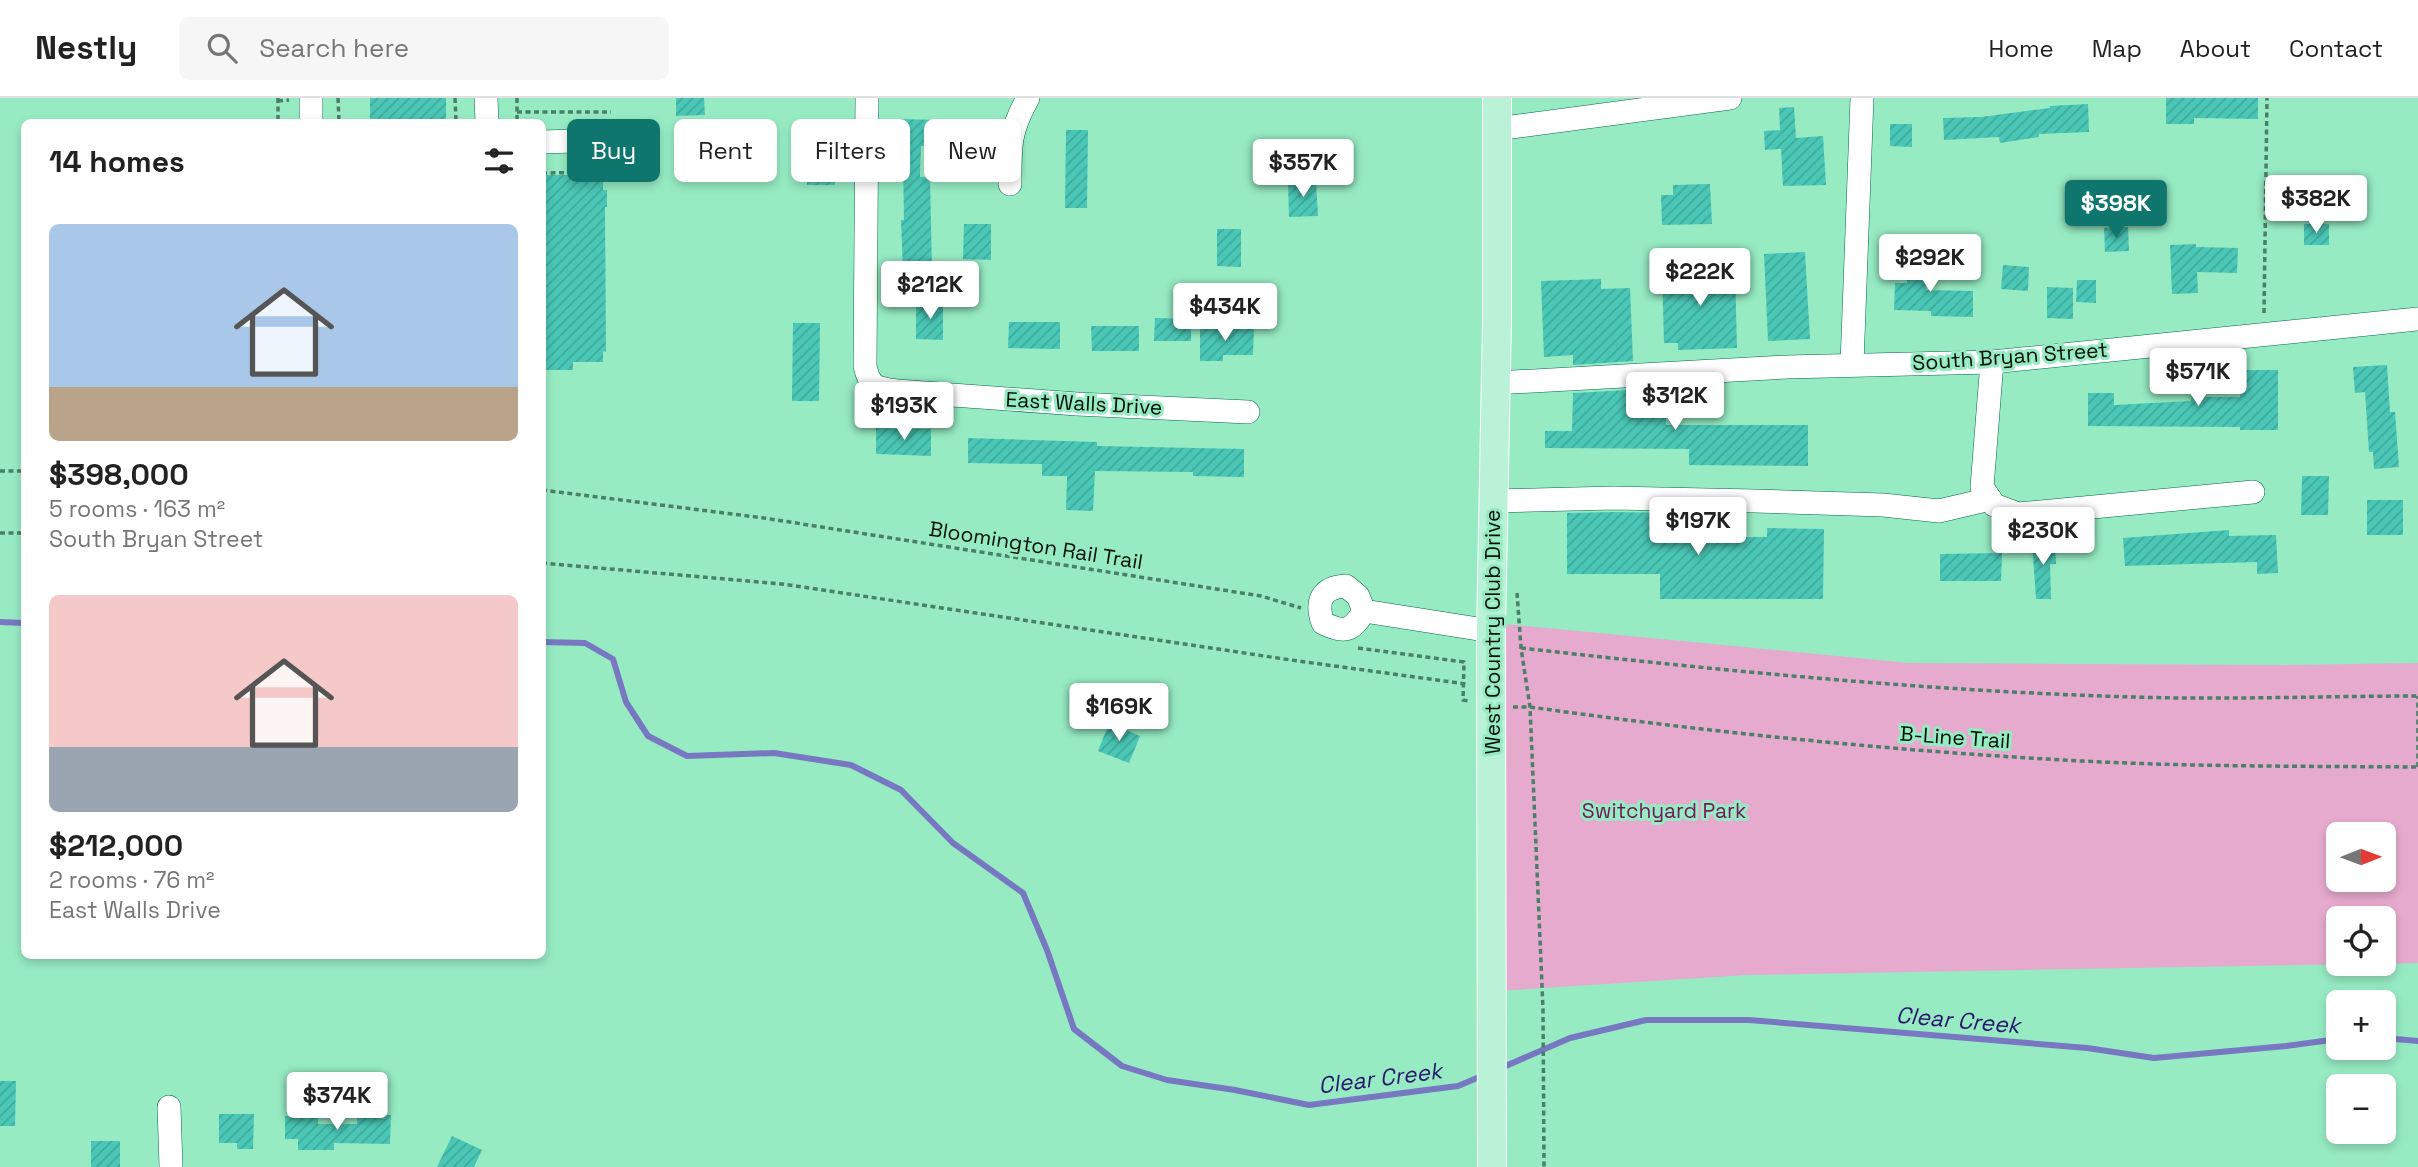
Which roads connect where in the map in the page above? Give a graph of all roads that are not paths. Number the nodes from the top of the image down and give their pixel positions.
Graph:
1 (311, 98) edge
2 (486, 98) edge
3 (867, 98) edge
4 (1028, 98) edge
5 (1497, 98) edge
6 (1730, 98) edge
7 (1862, 98) edge
8 (311, 119) edge
9 (487, 119) edge
10 (1496, 129) junction
11 (567, 141) edge
12 (546, 142) edge
13 (1010, 184) dead end
14 (2418, 319) edge
15 (1992, 362) junction
16 (1852, 364) junction
17 (1495, 383) junction
18 (1248, 412) dead end
19 (2253, 492) dead end
20 (1990, 499) junction
21 (1492, 501) junction
22 (1364, 611) dead end
23 (1491, 631) junction
24 (169, 1107) dead end
25 (1492, 1160) edge
26 (171, 1167) edge

1 - 8 street
2 - 9 street
3 - 18 street, East Walls Drive
4 - 13 street
5 - 10 main road, West Country Club Drive
6 - 10 street
7 - 16 street
10 - 17 main road, West Country Club Drive
11 - 12 street
14 - 15 street, South Bryan Street
15 - 16 street, South Bryan Street
15 - 20 street
16 - 17 street, South Bryan Street
17 - 21 main road, West Country Club Drive
19 - 20 street
20 - 21 street
21 - 23 main road, West Country Club Drive
22 - 23 street
23 - 25 main road, West Country Club Drive
24 - 26 street

